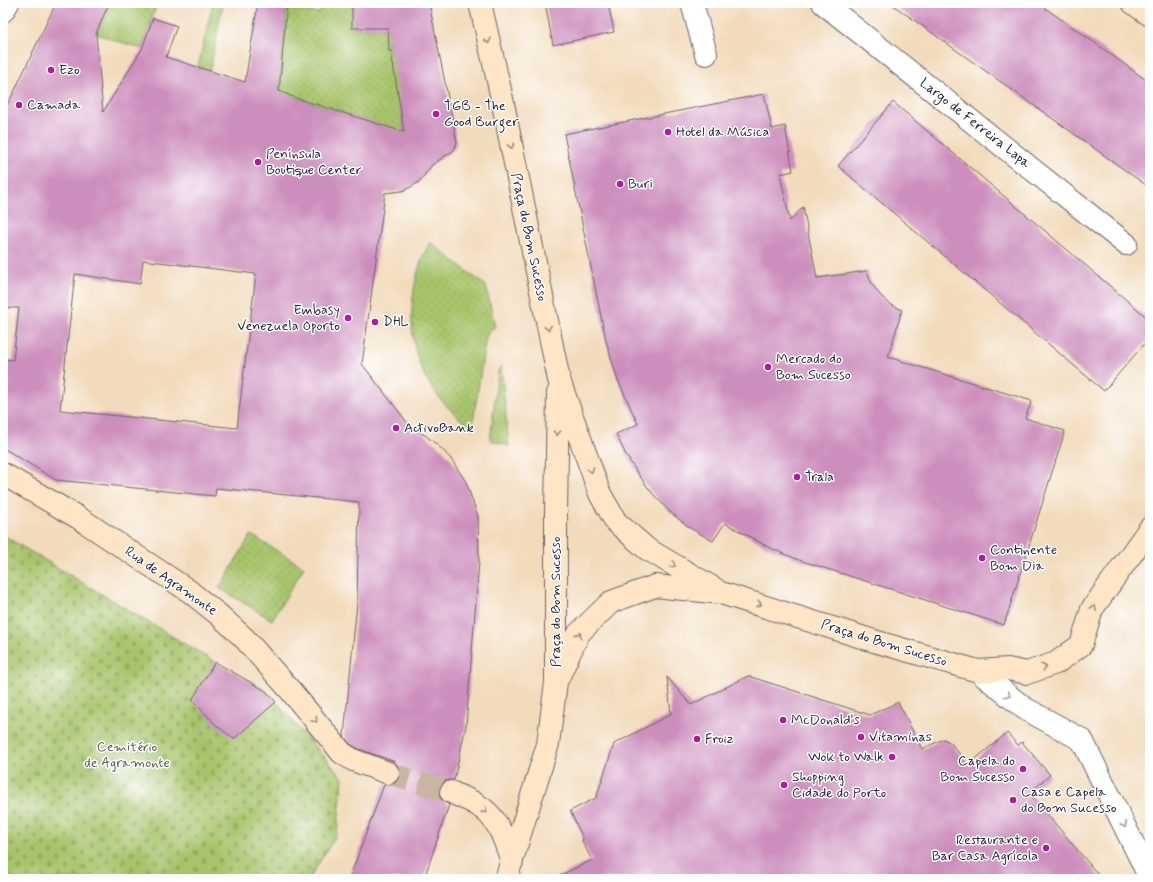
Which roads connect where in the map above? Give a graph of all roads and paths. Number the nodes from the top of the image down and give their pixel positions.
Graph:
1 (8, 3) edge
2 (480, 3) edge
3 (692, 3) edge
4 (823, 3) edge
5 (1134, 3) edge
6 (3, 11) edge
7 (1150, 15) edge
8 (706, 54) dead end
9 (1126, 244) dead end
10 (559, 380) junction
11 (3, 474) edge
12 (1150, 528) edge
13 (722, 592) junction
14 (978, 671) junction
15 (556, 682) junction
16 (388, 772) tunnel mouth
17 (451, 792) tunnel mouth
18 (509, 870) edge
19 (1150, 878) edge

1 - 6 street
2 -> 10 street, Praça do Bom Sucesso
3 - 8 street
4 - 9 street, Largo de Ferreira Lapa
5 - 7 street
10 -> 13 street, Praça do Bom Sucesso
10 -> 15 street, Praça do Bom Sucesso
11 -> 16 street, Rua de Agramonte
14 -> 12 street
13 -> 14 street, Praça do Bom Sucesso
15 -> 13 street, Praça do Bom Sucesso
14 -> 19 street
15 - 18 street
17 -> 18 street

